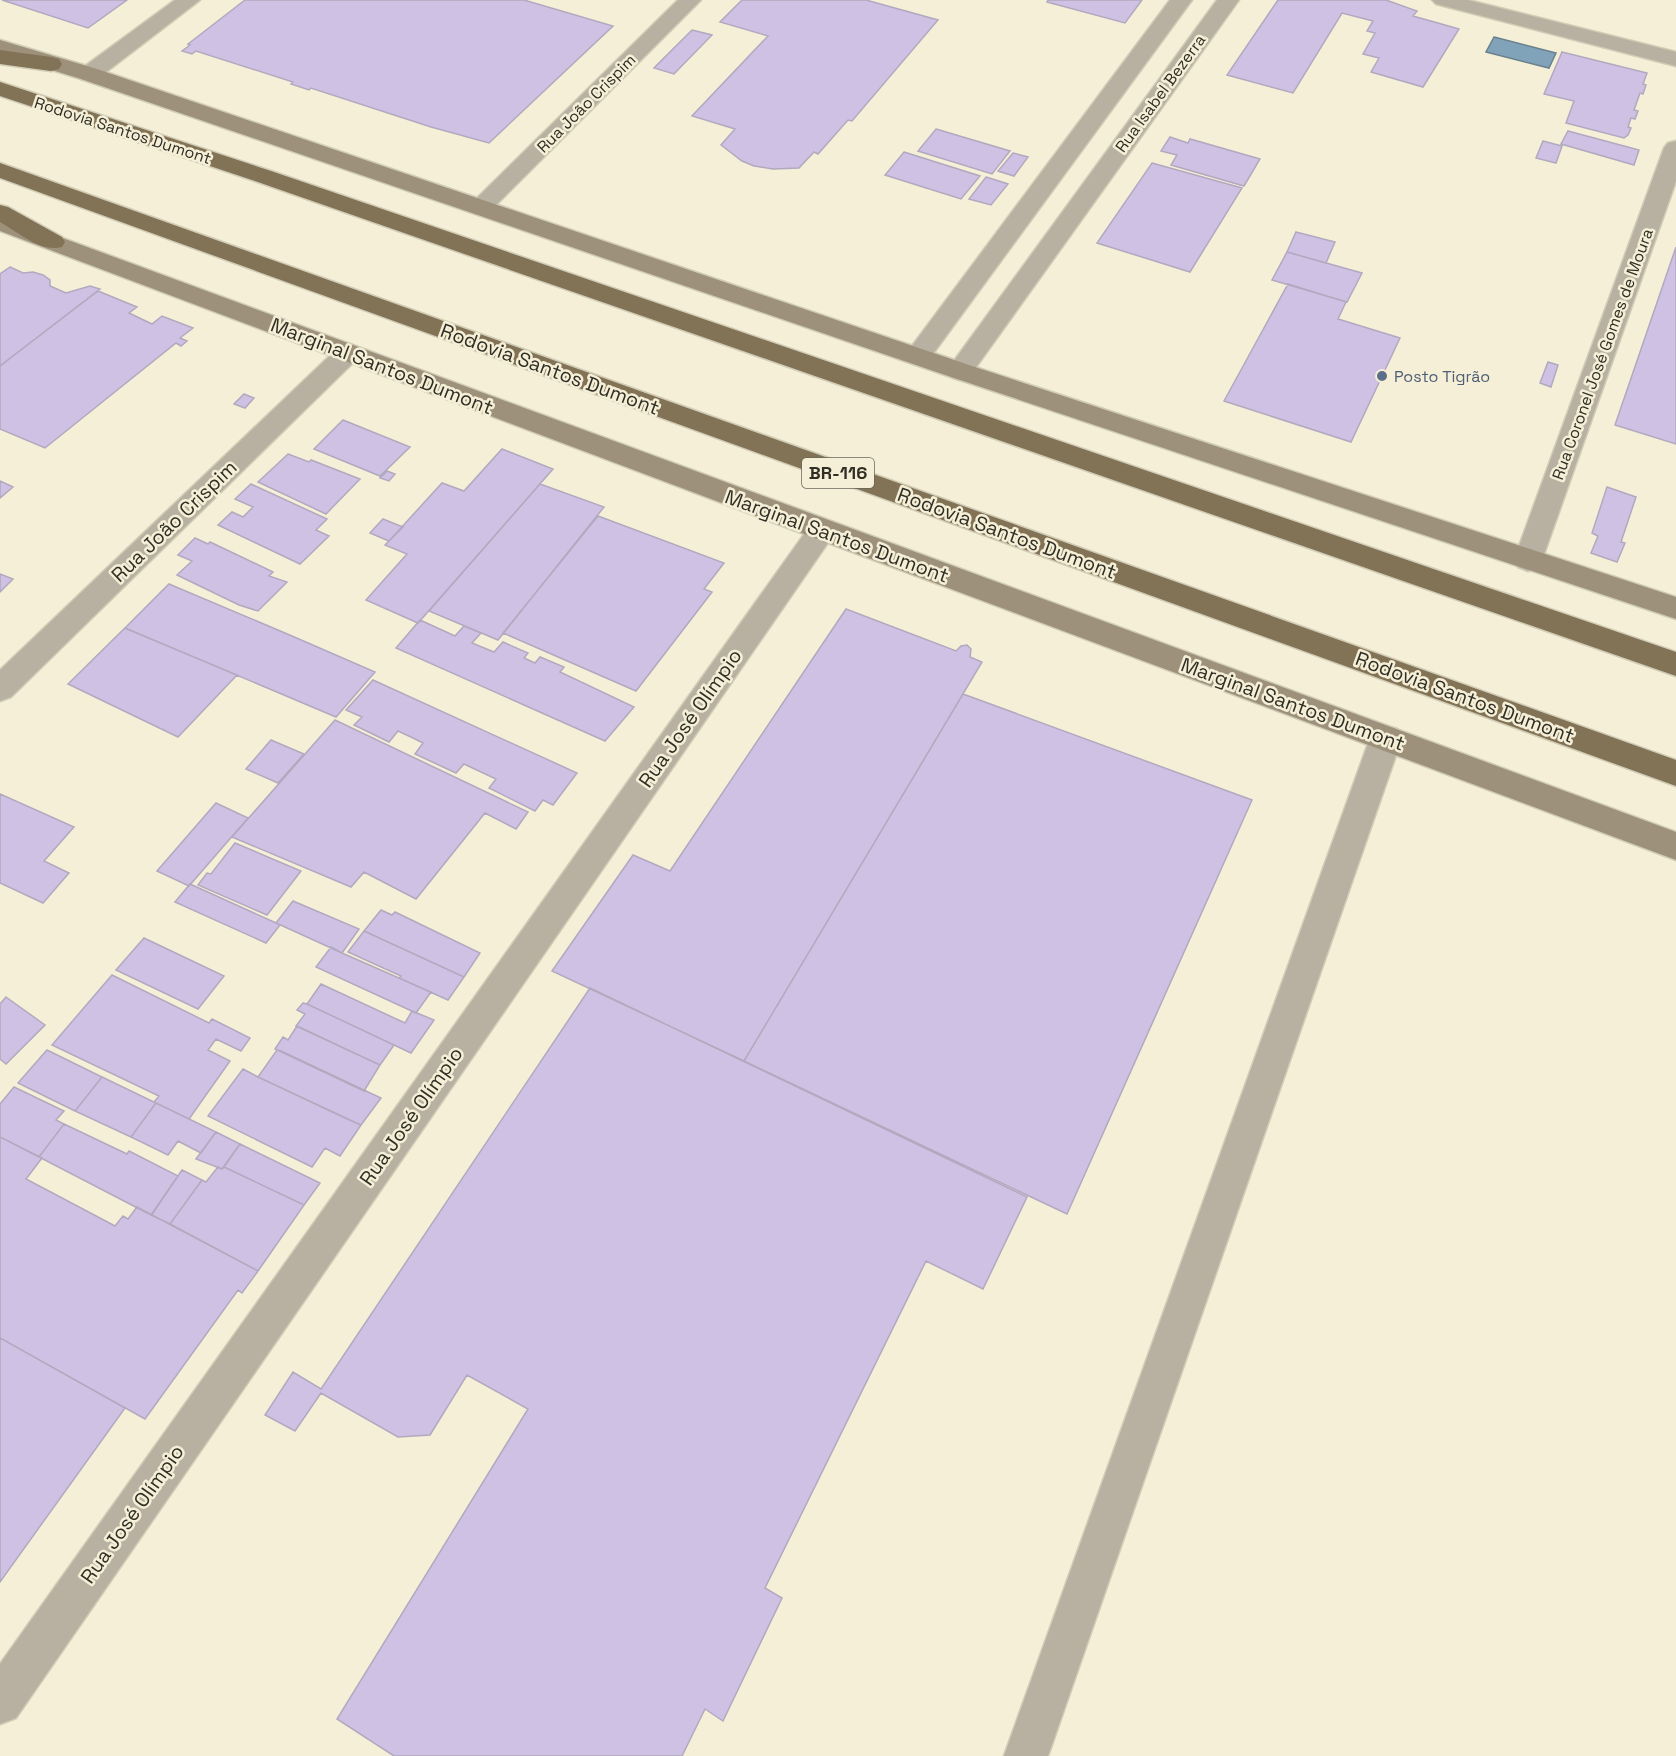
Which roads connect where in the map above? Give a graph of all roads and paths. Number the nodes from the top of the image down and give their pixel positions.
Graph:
1 (189, 0) edge
2 (690, 0) edge
3 (1181, 0) edge
4 (1228, 0) edge
5 (1443, 0) edge
6 (0, 47) edge
7 (0, 57) edge
8 (1676, 59) edge
9 (51, 64) junction
10 (89, 74) junction
11 (0, 89) edge
12 (1676, 148) edge
13 (0, 170) edge
14 (1052, 174) junction
15 (1093, 186) junction
16 (482, 206) junction
17 (0, 212) edge
18 (0, 222) edge
19 (53, 242) junction
20 (348, 353) junction
21 (918, 356) junction
22 (960, 370) junction
23 (822, 530) junction
24 (1528, 560) junction
25 (1676, 608) edge
26 (1676, 664) edge
27 (0, 689) edge
28 (1386, 738) junction
29 (1676, 773) edge
30 (1676, 846) edge
31 (0, 1702) edge
32 (1026, 1756) edge

1 - 10 street
2 - 16 street, Rua João Crispim
3 - 14 street, Rua Isabel Bezerra
4 - 15 street, Rua Isabel Bezerra
5 - 8 street
6 - 9 main road
7 - 9 highway
9 - 10 main road
10 - 16 main road
11 - 26 highway, Rodovia Santos Dumont
12 - 24 street, Rua Coronel José Gomes de Moura
13 - 29 highway, Rodovia Santos Dumont / BR-116
14 - 15 street
14 - 21 street, Rua Isabel Bezerra
15 - 22 street, Rua Isabel Bezerra
16 - 21 main road
17 - 19 highway
18 - 19 main road, Marginal Santos Dumont
19 - 20 main road, Marginal Santos Dumont
20 - 23 main road, Marginal Santos Dumont
20 - 27 street, Rua João Crispim
21 - 22 main road
22 - 24 main road
23 - 28 main road, Marginal Santos Dumont
23 - 31 street, Rua José Olímpio
24 - 25 main road
28 - 30 main road, Marginal Santos Dumont
28 - 32 street

